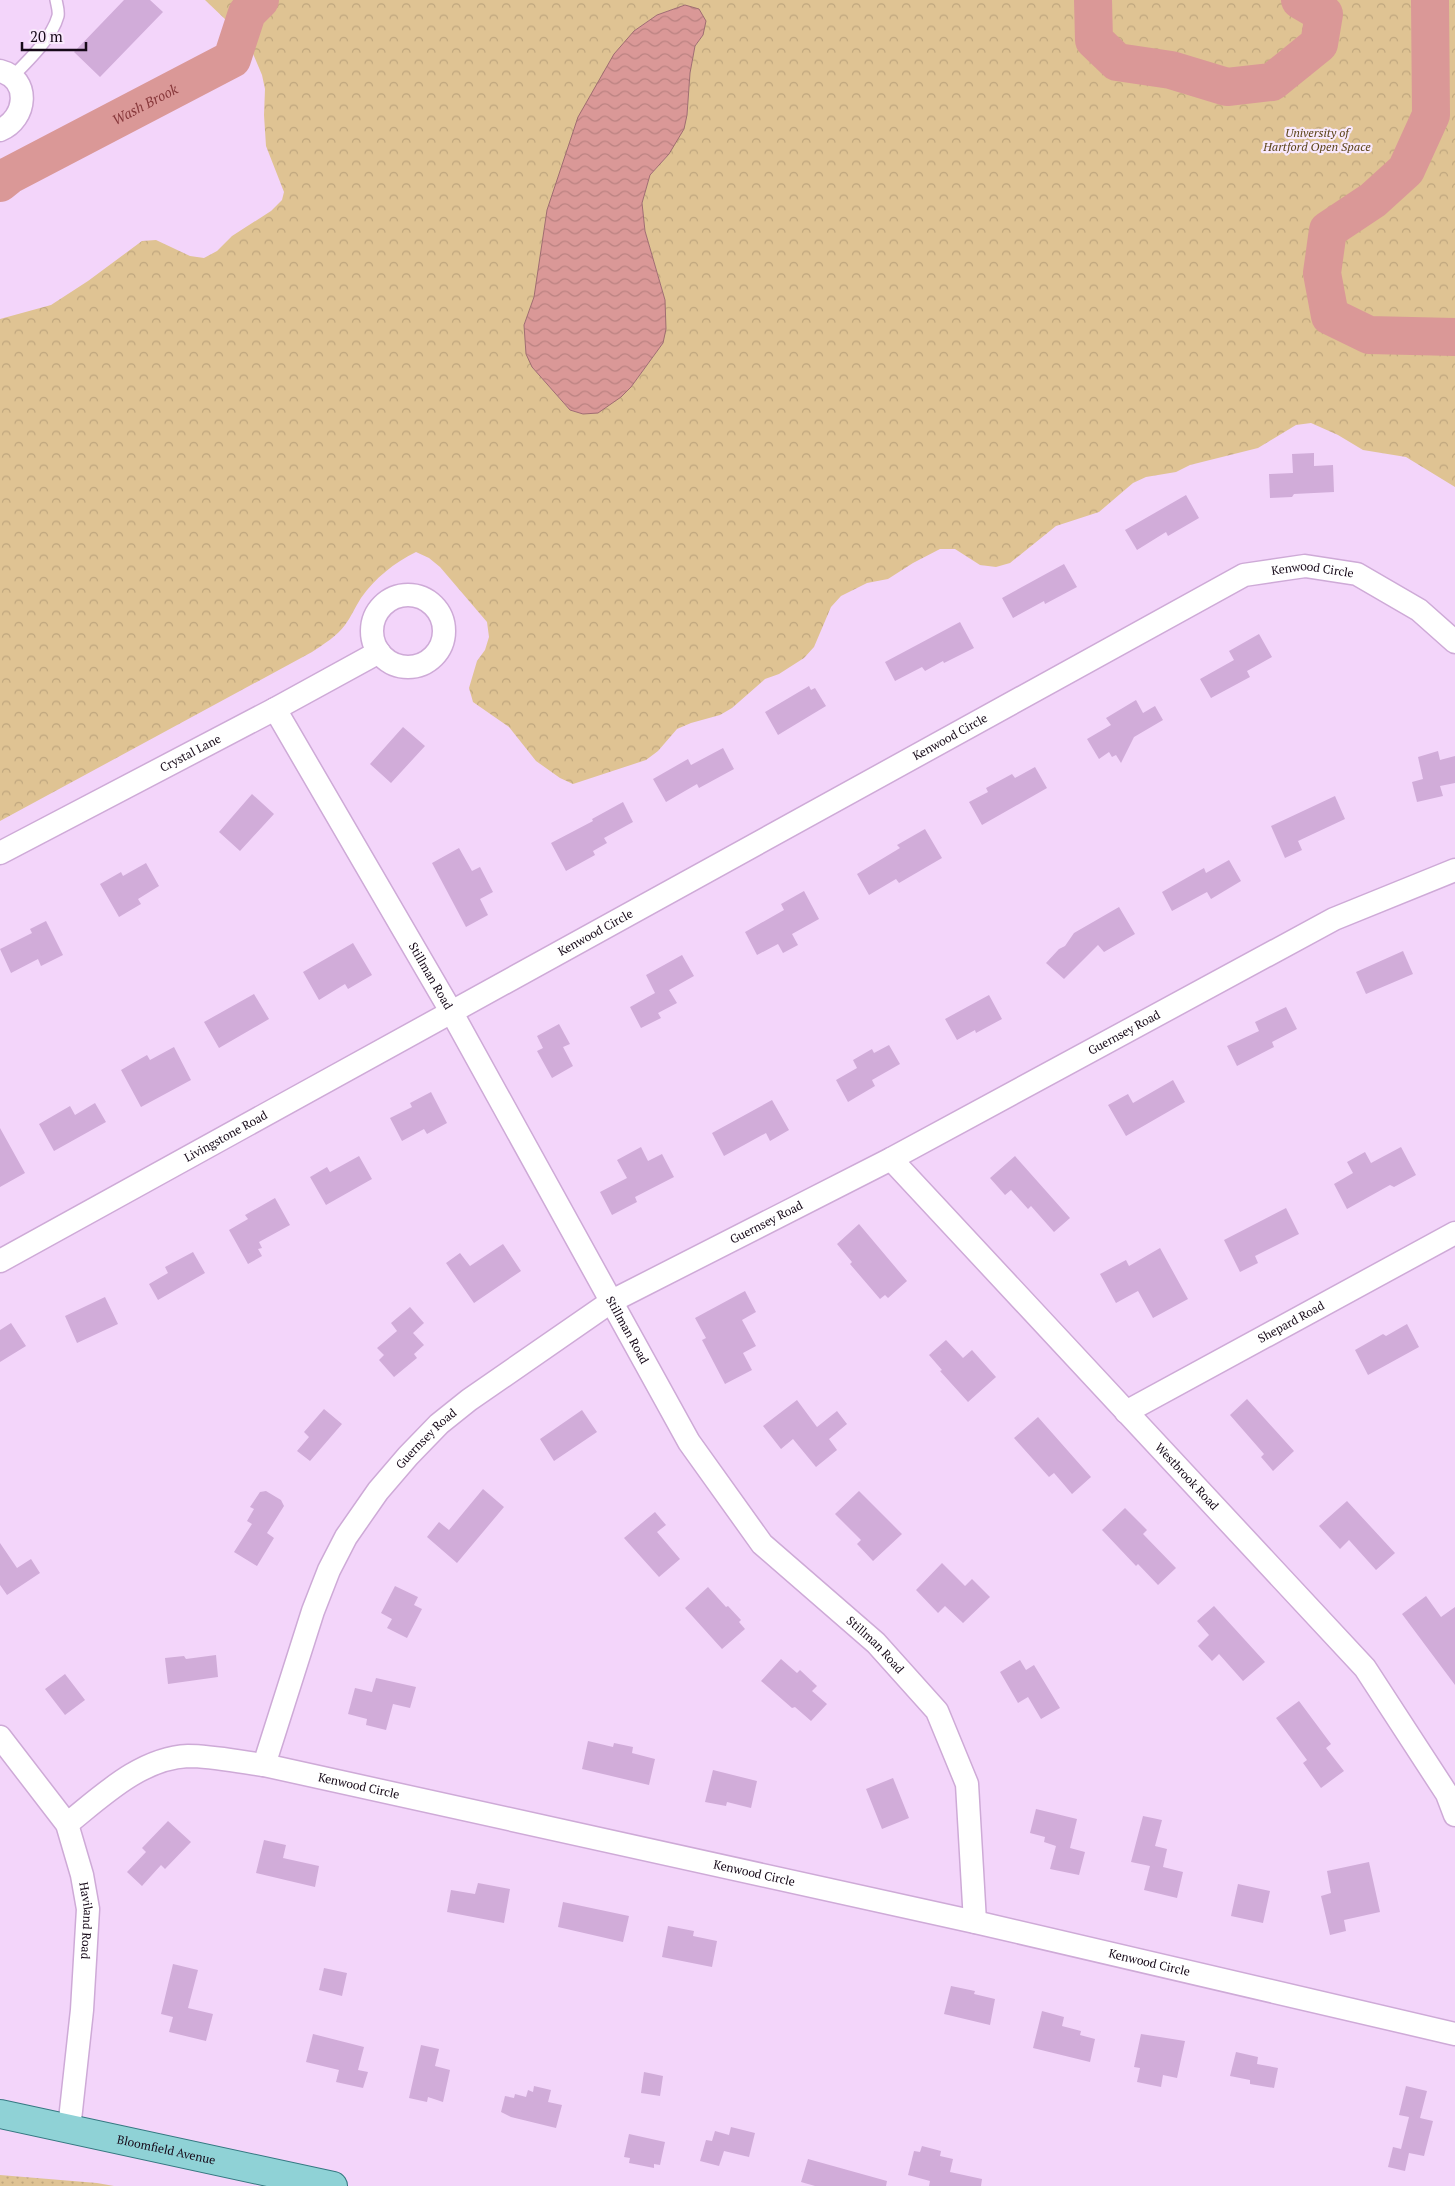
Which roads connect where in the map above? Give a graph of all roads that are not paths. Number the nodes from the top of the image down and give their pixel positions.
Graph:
1 (56, 0) edge
2 (6, 74) edge
3 (0, 130) edge
4 (1455, 642) edge
5 (379, 652) dead end
6 (274, 709) junction
7 (0, 853) edge
8 (1455, 870) edge
9 (452, 1013) junction
10 (891, 1159) junction
11 (1455, 1233) edge
12 (0, 1261) edge
13 (612, 1301) junction
14 (1126, 1412) junction
15 (0, 1737) edge
16 (264, 1765) junction
17 (1455, 1815) edge
18 (67, 1824) junction
19 (975, 1922) junction
20 (1455, 2034) edge
21 (0, 2114) edge
22 (69, 2129) junction
23 (333, 2186) edge

1 - 2 lane
2 - 3 street
4 - 9 street, Kenwood Circle
5 - 6 street, Crystal Lane
6 - 7 street, Crystal Lane
6 - 9 street, Stillman Road
8 - 10 street, Guernsey Road
9 - 12 street, Livingstone Road
9 - 13 street, Stillman Road
10 - 13 street, Guernsey Road
10 - 14 street, Westbrook Road
11 - 14 street, Shepard Road
13 - 16 street, Guernsey Road
13 - 19 street, Stillman Road
14 - 17 street, Westbrook Road
15 - 18 street, Haviland Road
16 - 18 street, Kenwood Circle
16 - 19 street, Kenwood Circle
18 - 22 street, Haviland Road
19 - 20 street, Kenwood Circle
21 - 22 main road, Bloomfield Avenue
22 - 23 main road, Bloomfield Avenue

